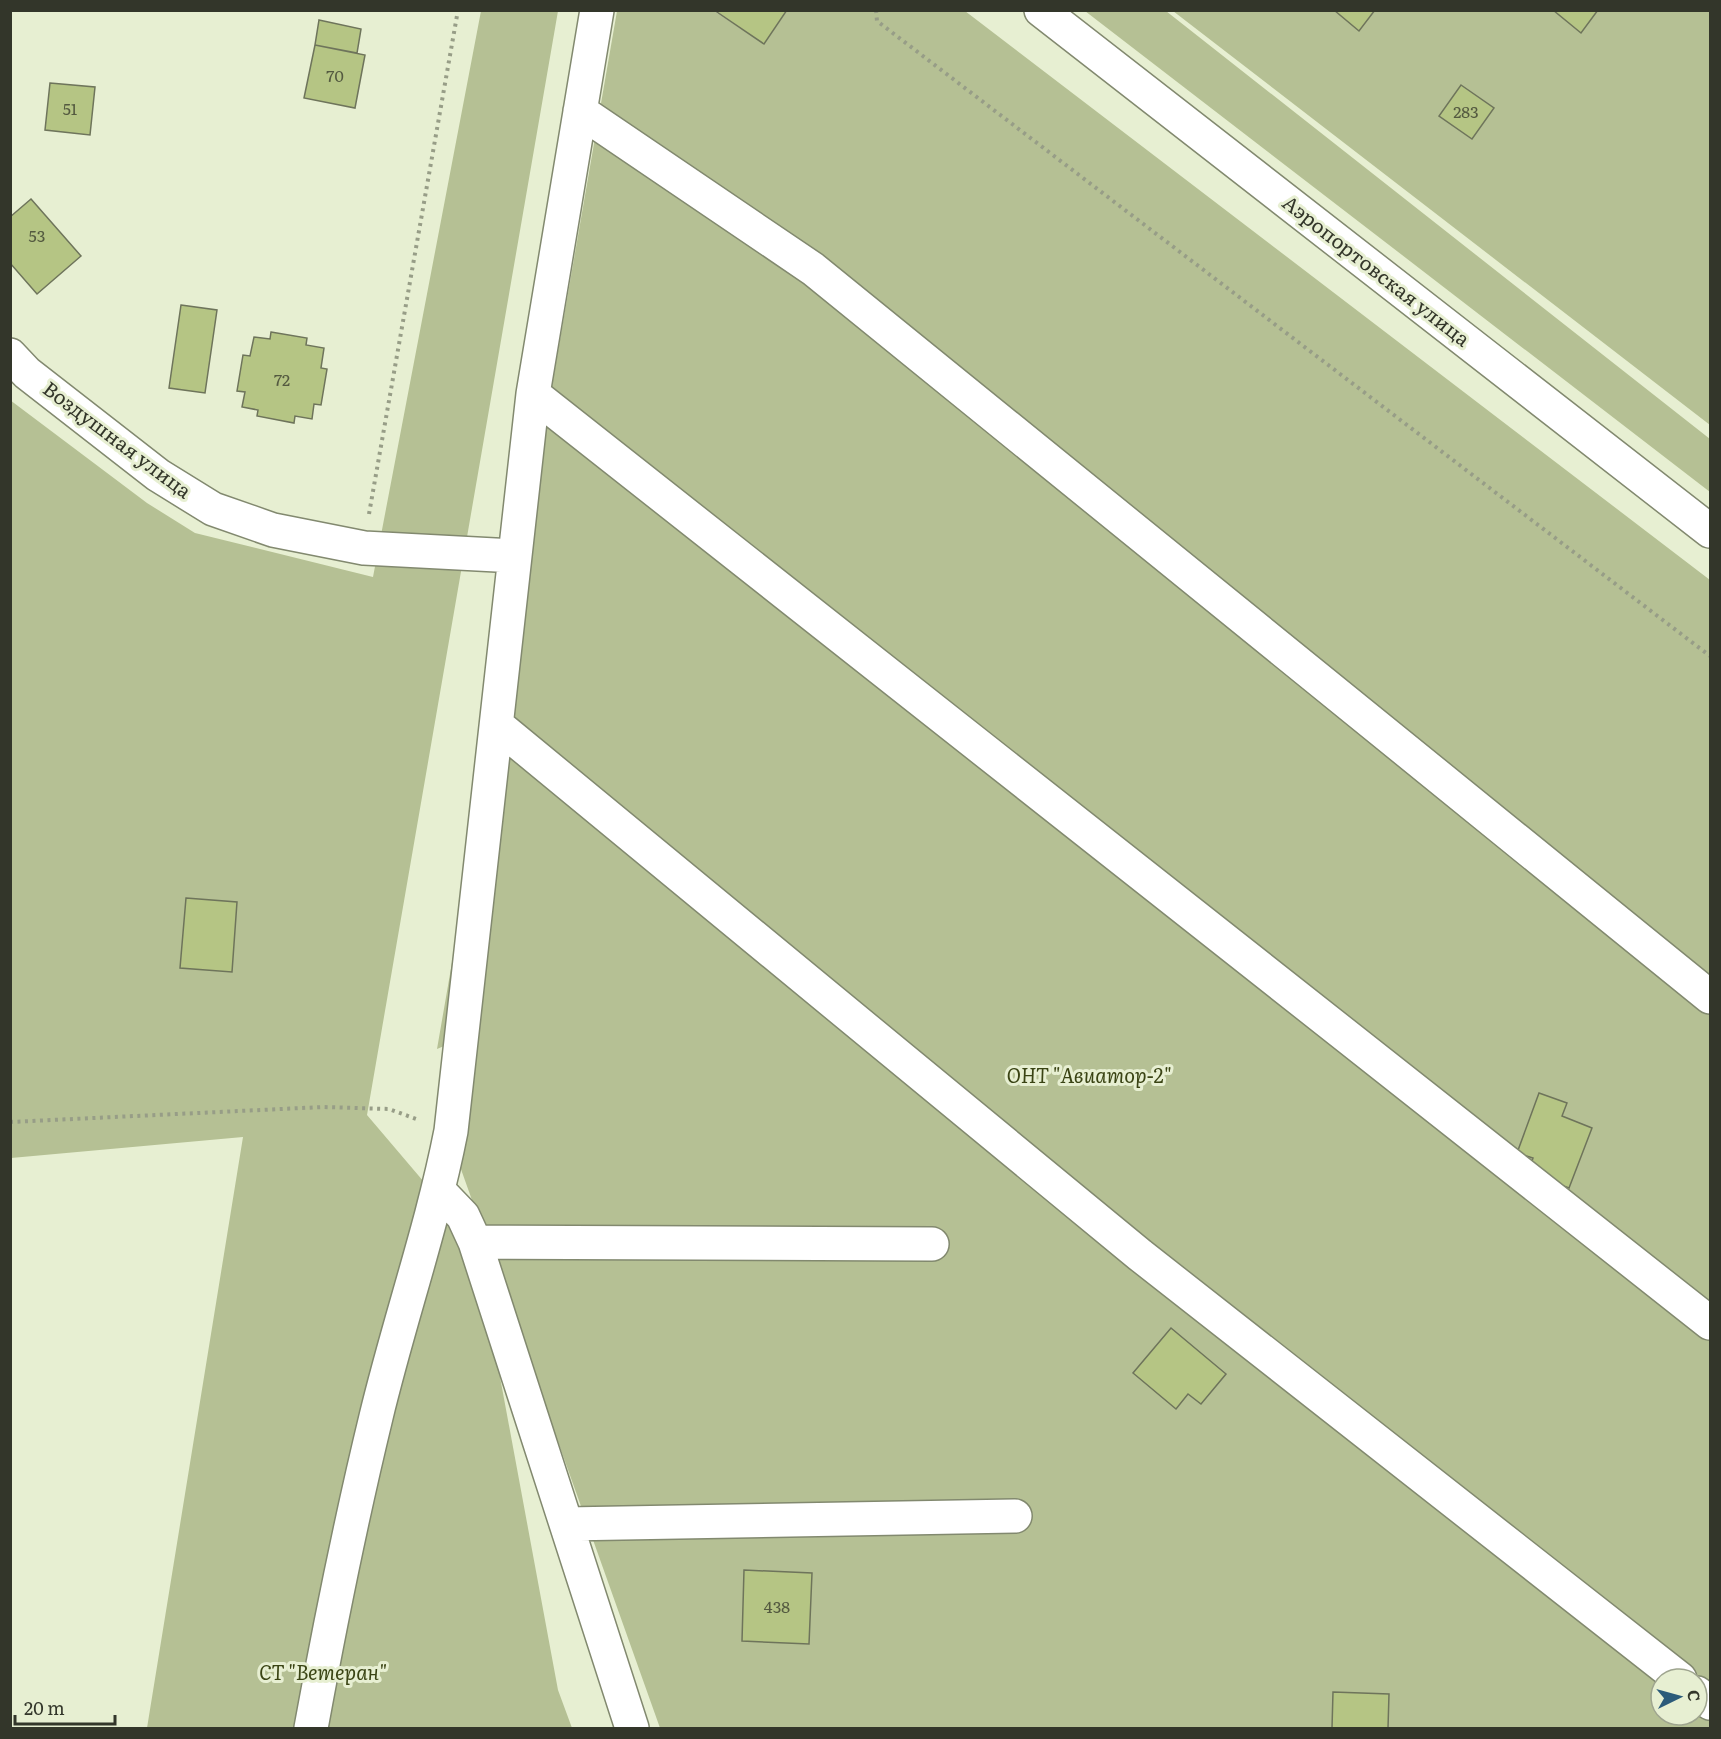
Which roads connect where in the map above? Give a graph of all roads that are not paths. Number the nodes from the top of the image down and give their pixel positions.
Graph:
1 (597, 10) edge
2 (1041, 10) edge
3 (580, 111) junction
4 (10, 355) edge
5 (532, 394) junction
6 (1710, 531) edge
7 (514, 555) junction
8 (497, 725) junction
9 (1710, 997) edge
10 (440, 1191) junction
11 (475, 1242) junction
12 (932, 1244) dead end
13 (1710, 1323) edge
14 (1015, 1516) dead end
15 (566, 1524) junction
16 (1665, 1667) edge
17 (311, 1728) edge
18 (632, 1728) edge

1 - 3 street
2 - 6 street, Аэропортовская улица
3 - 5 street
3 - 9 street
4 - 7 street, Воздушная улица
5 - 7 street
5 - 13 street
7 - 8 street
8 - 10 street
8 - 16 street
10 - 11 street
10 - 17 street
11 - 12 street
11 - 15 street
14 - 15 street
15 - 18 street

